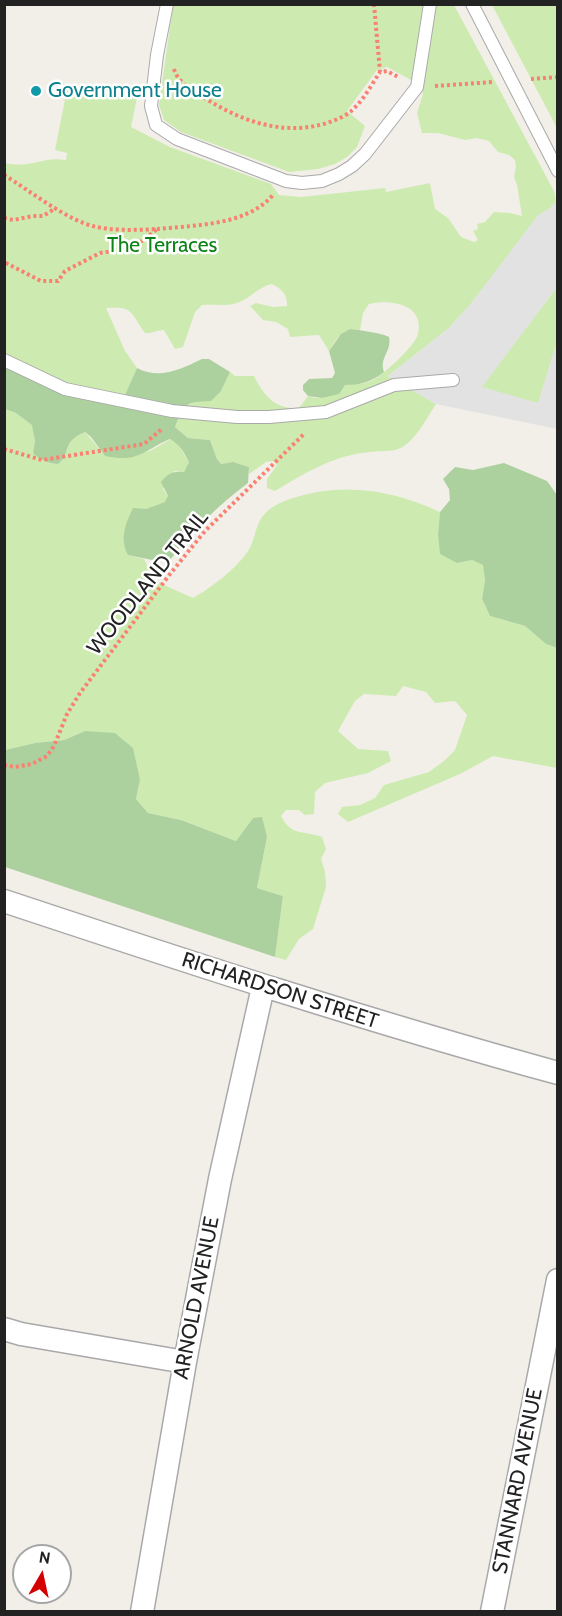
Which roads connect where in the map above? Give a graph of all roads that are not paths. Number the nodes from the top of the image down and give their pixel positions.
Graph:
1 (166, 4) edge
2 (430, 4) edge
3 (472, 4) edge
4 (558, 171) edge
5 (4, 360) edge
6 (453, 380) dead end
7 (4, 901) edge
8 (263, 987) junction
9 (558, 1073) edge
10 (558, 1280) edge
11 (4, 1329) edge
12 (185, 1362) junction
13 (142, 1611) edge
14 (492, 1611) edge

1 - 2 lane
3 - 4 lane
5 - 6 lane
7 - 8 street, RICHARDSON STREET
8 - 9 street, RICHARDSON STREET
8 - 12 street, ARNOLD AVENUE
10 - 14 street, STANNARD AVENUE
11 - 12 street
12 - 13 street, ARNOLD AVENUE

